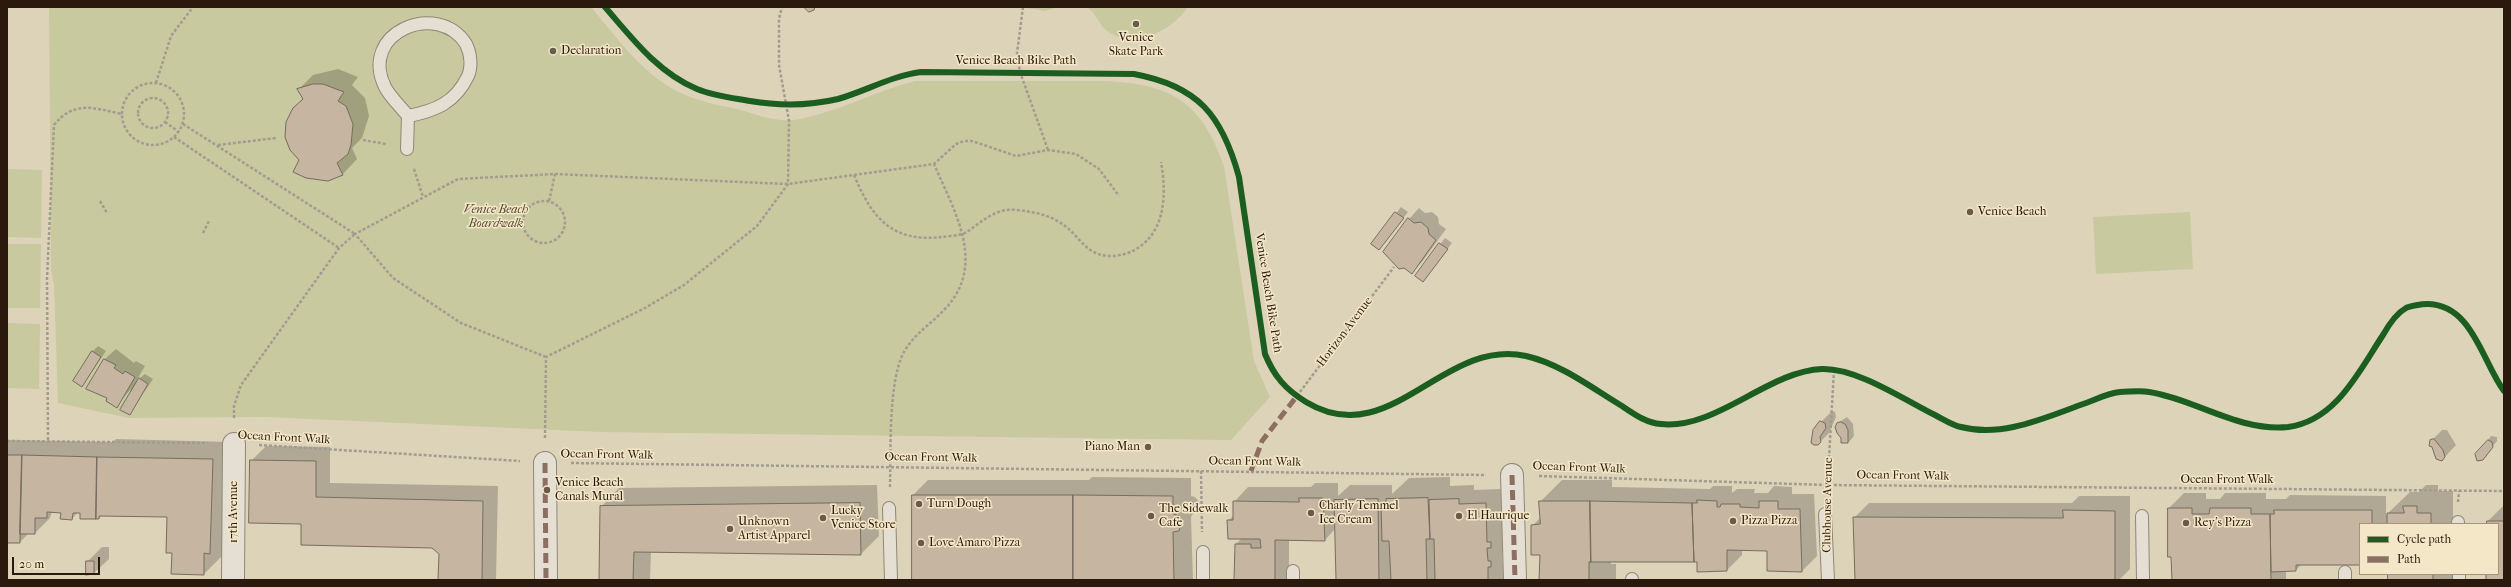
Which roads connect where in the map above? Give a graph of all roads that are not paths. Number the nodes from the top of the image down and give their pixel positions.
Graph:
1 (408, 116) junction
2 (407, 149) road end
3 (234, 444) road end
4 (545, 463) road end
5 (1512, 475) road end
6 (889, 508) dead end
7 (1825, 514) road end
8 (2142, 516) dead end
9 (1203, 552) road end
10 (233, 580) edge
11 (546, 580) edge
12 (891, 580) edge
13 (1203, 580) edge
14 (1515, 580) edge
15 (1828, 580) edge
16 (2143, 580) edge

1 - 1 lane
1 - 2 lane
3 - 10 street, 17th Avenue
4 - 11 street
5 - 14 street
6 - 12 lane
7 - 15 lane, Clubhouse Avenue
8 - 16 lane
9 - 13 lane

